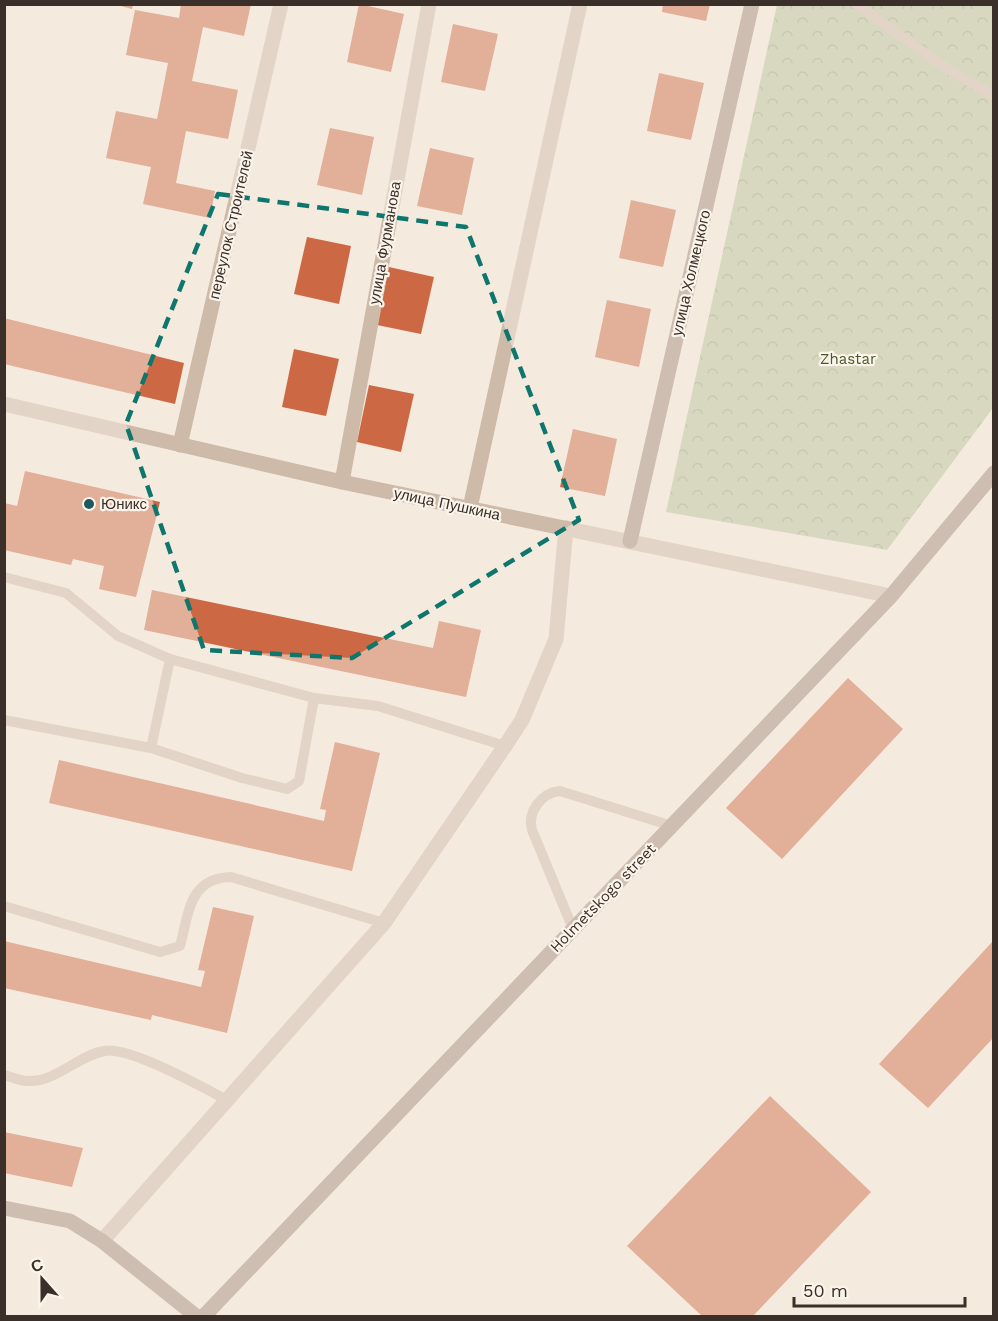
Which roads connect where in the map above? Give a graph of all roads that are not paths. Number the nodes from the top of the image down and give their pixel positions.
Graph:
1 (281, 4) edge
2 (429, 4) edge
3 (580, 4) edge
4 (752, 4) edge
5 (856, 4) edge
6 (993, 96) edge
7 (4, 404) edge
8 (180, 445) junction
9 (993, 474) edge
10 (342, 482) junction
11 (471, 508) junction
12 (566, 528) junction
13 (630, 542) junction
14 (4, 577) edge
15 (891, 596) junction
16 (170, 659) junction
17 (314, 698) junction
18 (4, 720) edge
19 (505, 746) junction
20 (151, 748) junction
21 (672, 826) junction
22 (4, 906) edge
23 (384, 923) junction
24 (573, 929) junction
25 (4, 1075) edge
26 (227, 1100) junction
27 (4, 1208) edge
28 (102, 1241) junction
29 (196, 1317) edge
30 (204, 1317) edge

1 - 8 street, переулок Строителей
2 - 10 street, улица Фурманова
3 - 11 street
4 - 13 street, улица Холмецкого
5 - 6 lane
7 - 8 street, улица Пушкина
8 - 10 street, улица Пушкина
9 - 15 street, Holmetskogo street
10 - 11 street, улица Пушкина
11 - 12 street, улица Пушкина
12 - 13 street, улица Пушкина
12 - 19 street
13 - 15 street, улица Пушкина
14 - 16 lane
15 - 21 street, Holmetskogo street
16 - 17 lane
16 - 20 lane
17 - 19 lane
17 - 20 lane
18 - 20 lane
19 - 23 street
21 - 24 street, Holmetskogo street
21 - 24 lane
22 - 23 lane
23 - 26 street
24 - 30 street, Holmetskogo street
25 - 26 lane
26 - 28 street
27 - 28 street
28 - 29 street

